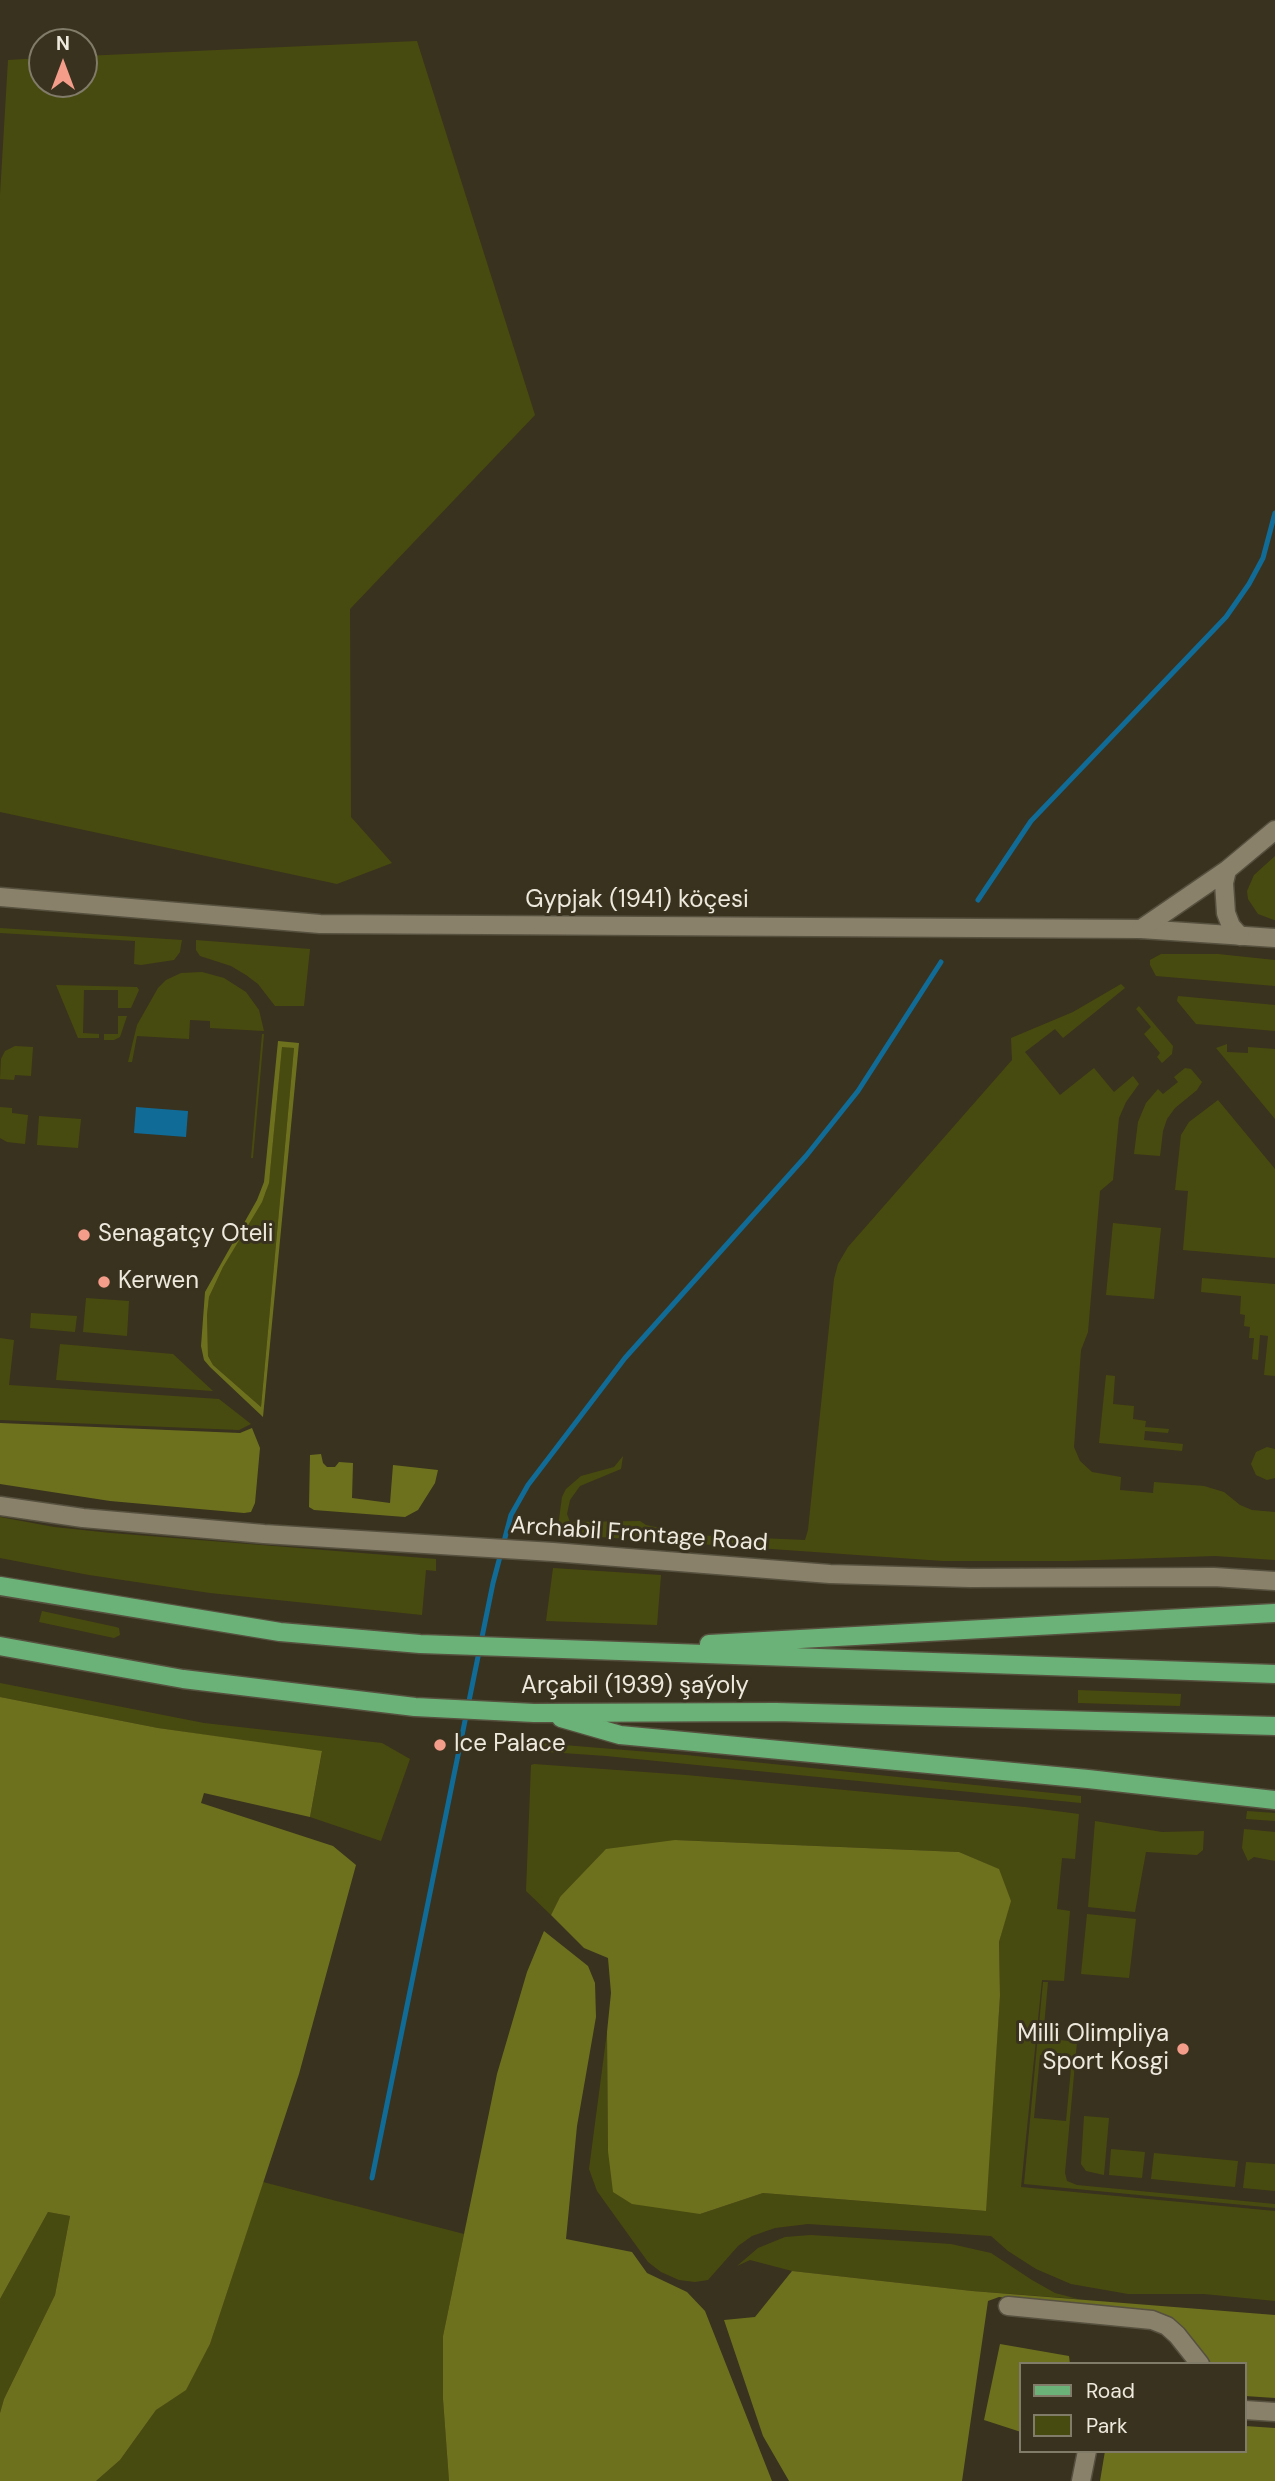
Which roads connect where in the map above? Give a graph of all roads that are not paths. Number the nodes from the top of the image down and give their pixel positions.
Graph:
1 (1275, 830) edge
2 (1227, 870) junction
3 (0, 897) edge
4 (1140, 929) junction
5 (1240, 936) junction
6 (1275, 938) edge
7 (0, 1506) edge
8 (1275, 1581) edge
9 (0, 1586) edge
10 (1275, 1613) edge
11 (0, 1646) edge
12 (547, 1650) junction
13 (1275, 1674) edge
14 (538, 1713) junction
15 (1275, 1726) edge
16 (1275, 1800) edge
17 (1008, 2306) dead end
18 (1198, 2362) edge
19 (1247, 2410) edge
20 (1275, 2412) edge
21 (1087, 2453) edge
22 (1081, 2481) edge

1 - 2 street
2 - 4 street
2 - 5 street
3 - 4 street, Gypjak (1941) köçesi
4 - 5 street, Gypjak (1941) köçesi
5 - 6 street, Gypjak (1941) köçesi
7 - 8 street, Archabil Frontage Road
9 - 12 main road, Arçabil (1939) şaýoly
10 - 12 main road
11 - 14 main road, Arçabil (1939) şaýoly
12 - 13 main road, Arçabil (1939) şaýoly
14 - 15 main road, Arçabil (1939) şaýoly
14 - 16 main road
17 - 18 street
19 - 20 street
21 - 22 street

